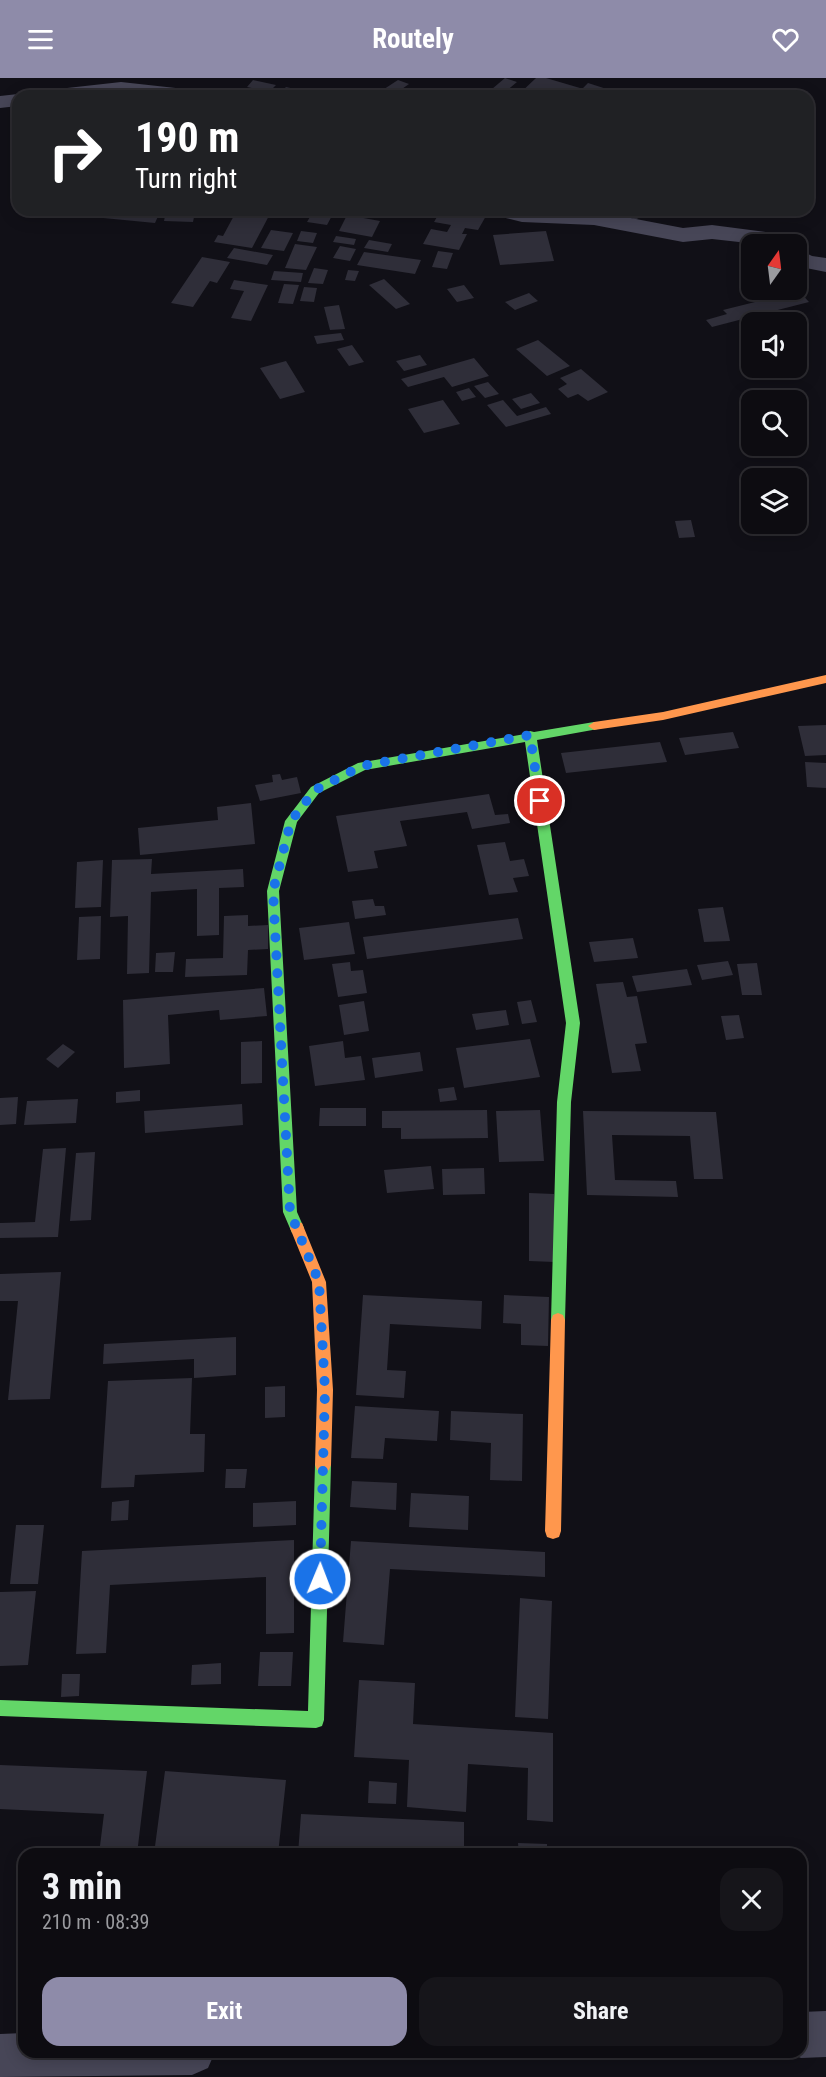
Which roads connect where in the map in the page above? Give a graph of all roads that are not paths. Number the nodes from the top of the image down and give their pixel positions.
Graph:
1 (103, 90) edge
2 (139, 90) edge
3 (522, 216) edge
4 (741, 237) edge
5 (826, 679) edge
6 (530, 735) junction
7 (553, 1531) dead end
8 (0, 1708) edge
9 (826, 2034) edge
10 (807, 2035) edge
11 (18, 2057) edge
12 (0, 2058) edge

1 - 2 street
3 - 4 street
5 - 6 street
6 - 7 street
6 - 8 street
9 - 10 street
11 - 12 street

